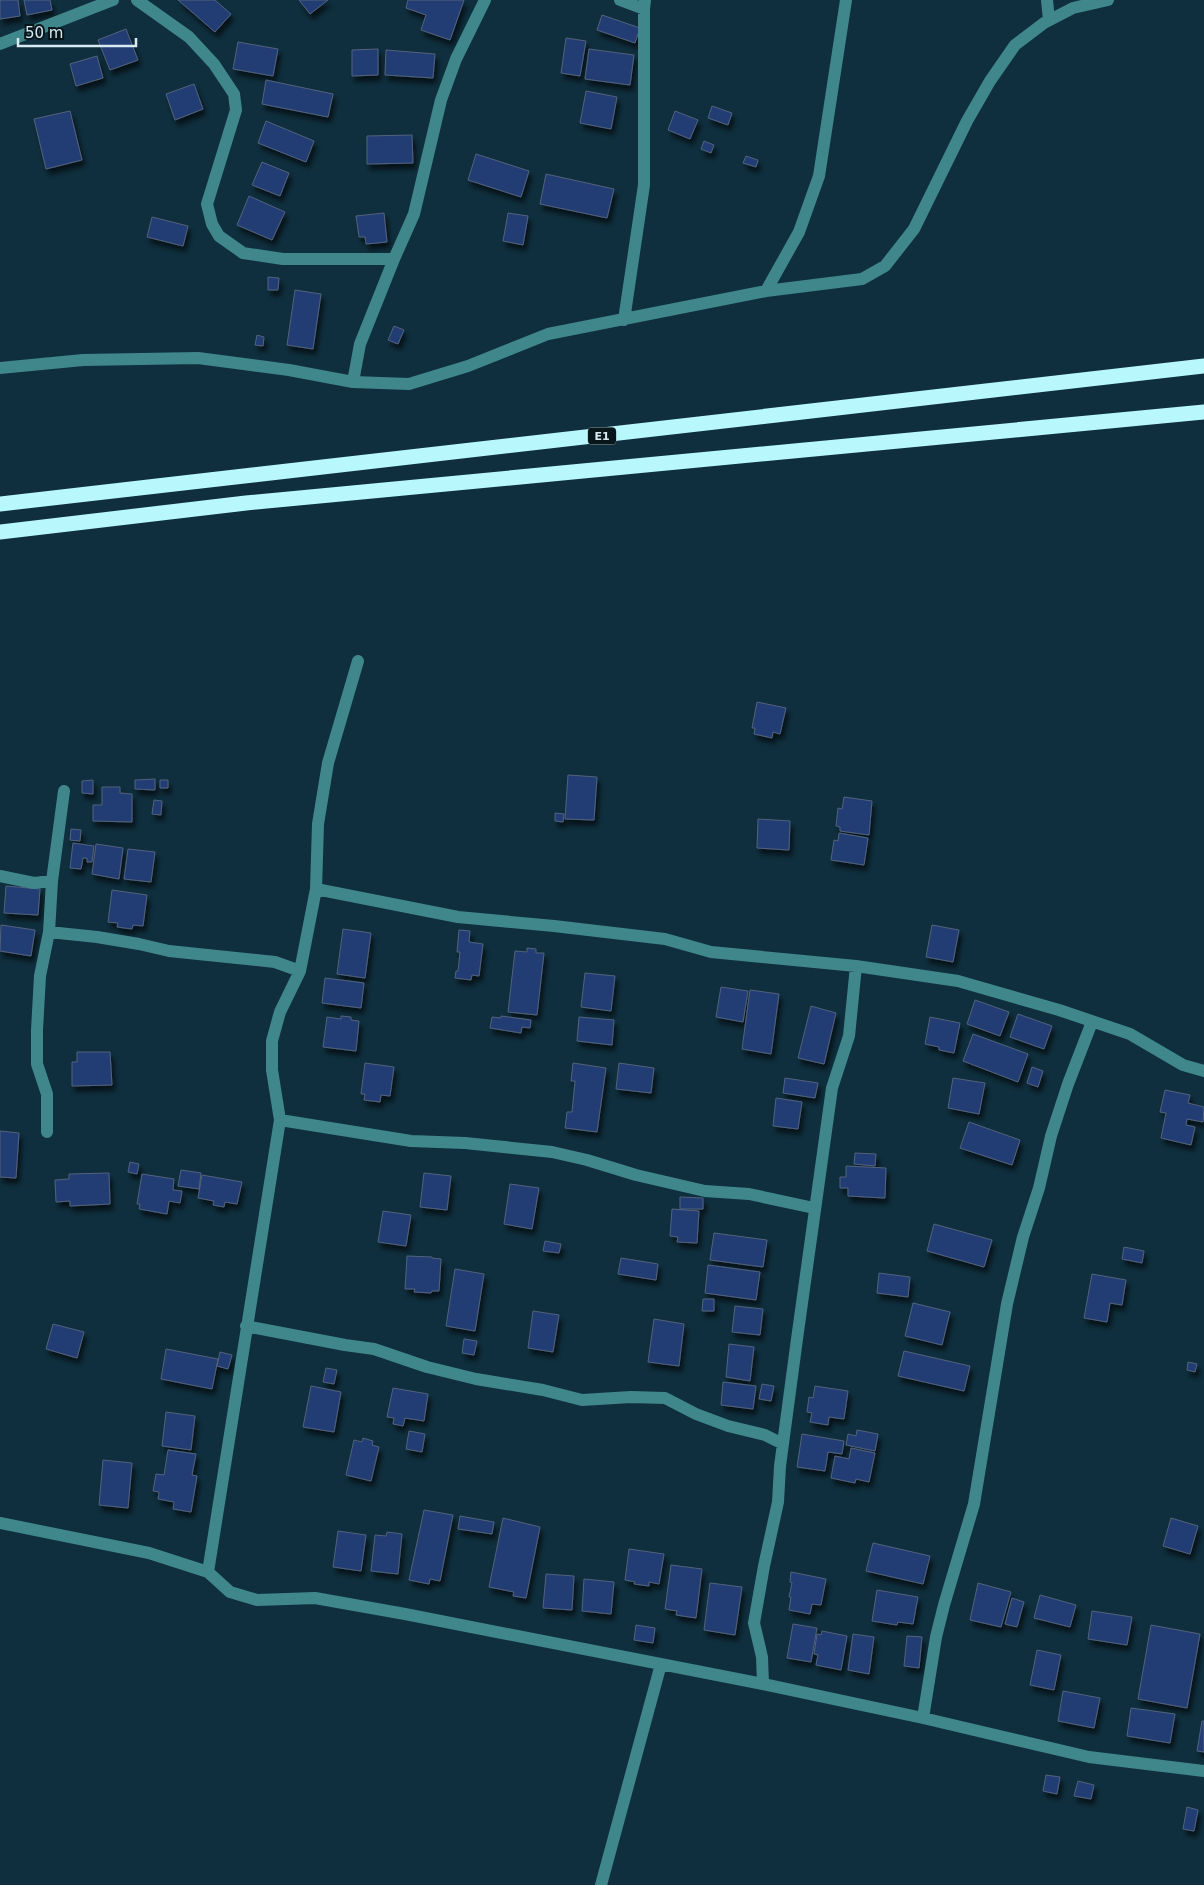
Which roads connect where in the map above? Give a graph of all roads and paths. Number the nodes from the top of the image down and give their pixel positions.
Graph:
1 (114, 0) edge
2 (137, 0) edge
3 (484, 0) edge
4 (620, 0) edge
5 (846, 0) edge
6 (1047, 0) edge
7 (1108, 0) edge
8 (644, 4) edge
9 (1049, 20) junction
10 (0, 44) edge
11 (394, 259) junction
12 (766, 291) junction
13 (624, 320) junction
14 (1204, 366) edge
15 (0, 368) edge
16 (353, 382) junction
17 (1204, 412) edge
18 (0, 504) edge
19 (0, 532) edge
20 (358, 661) dead end
21 (64, 791) dead end
22 (0, 876) edge
23 (52, 881) junction
24 (316, 888) junction
25 (49, 932) junction
26 (856, 966) junction
27 (300, 971) junction
28 (1092, 1022) junction
29 (1204, 1071) edge
30 (280, 1120) junction
31 (47, 1132) dead end
32 (814, 1208) junction
33 (246, 1326) junction
34 (783, 1444) junction
35 (0, 1523) edge
36 (208, 1572) junction
37 (661, 1664) junction
38 (763, 1684) junction
39 (922, 1718) junction
40 (1204, 1771) edge
41 (601, 1885) edge

1 - 10 street
2 - 11 street
3 - 11 street
4 - 8 street
5 - 12 street
6 - 9 street
7 - 9 street
8 - 13 street
9 - 12 street
11 - 16 street
12 - 13 street
13 - 16 street
14 - 18 highway, E1
15 - 16 street
17 - 19 highway
20 - 24 street
21 - 23 street
22 - 23 street
23 - 25 street
24 - 26 street
24 - 27 street
25 - 27 street
25 - 31 street
26 - 28 street
26 - 32 street
27 - 30 street
28 - 29 street
28 - 39 street
30 - 32 street
30 - 33 street
32 - 34 street
33 - 34 street
33 - 36 street
34 - 38 street
35 - 36 street
36 - 37 street
37 - 38 street
37 - 41 street
38 - 39 street
39 - 40 street

